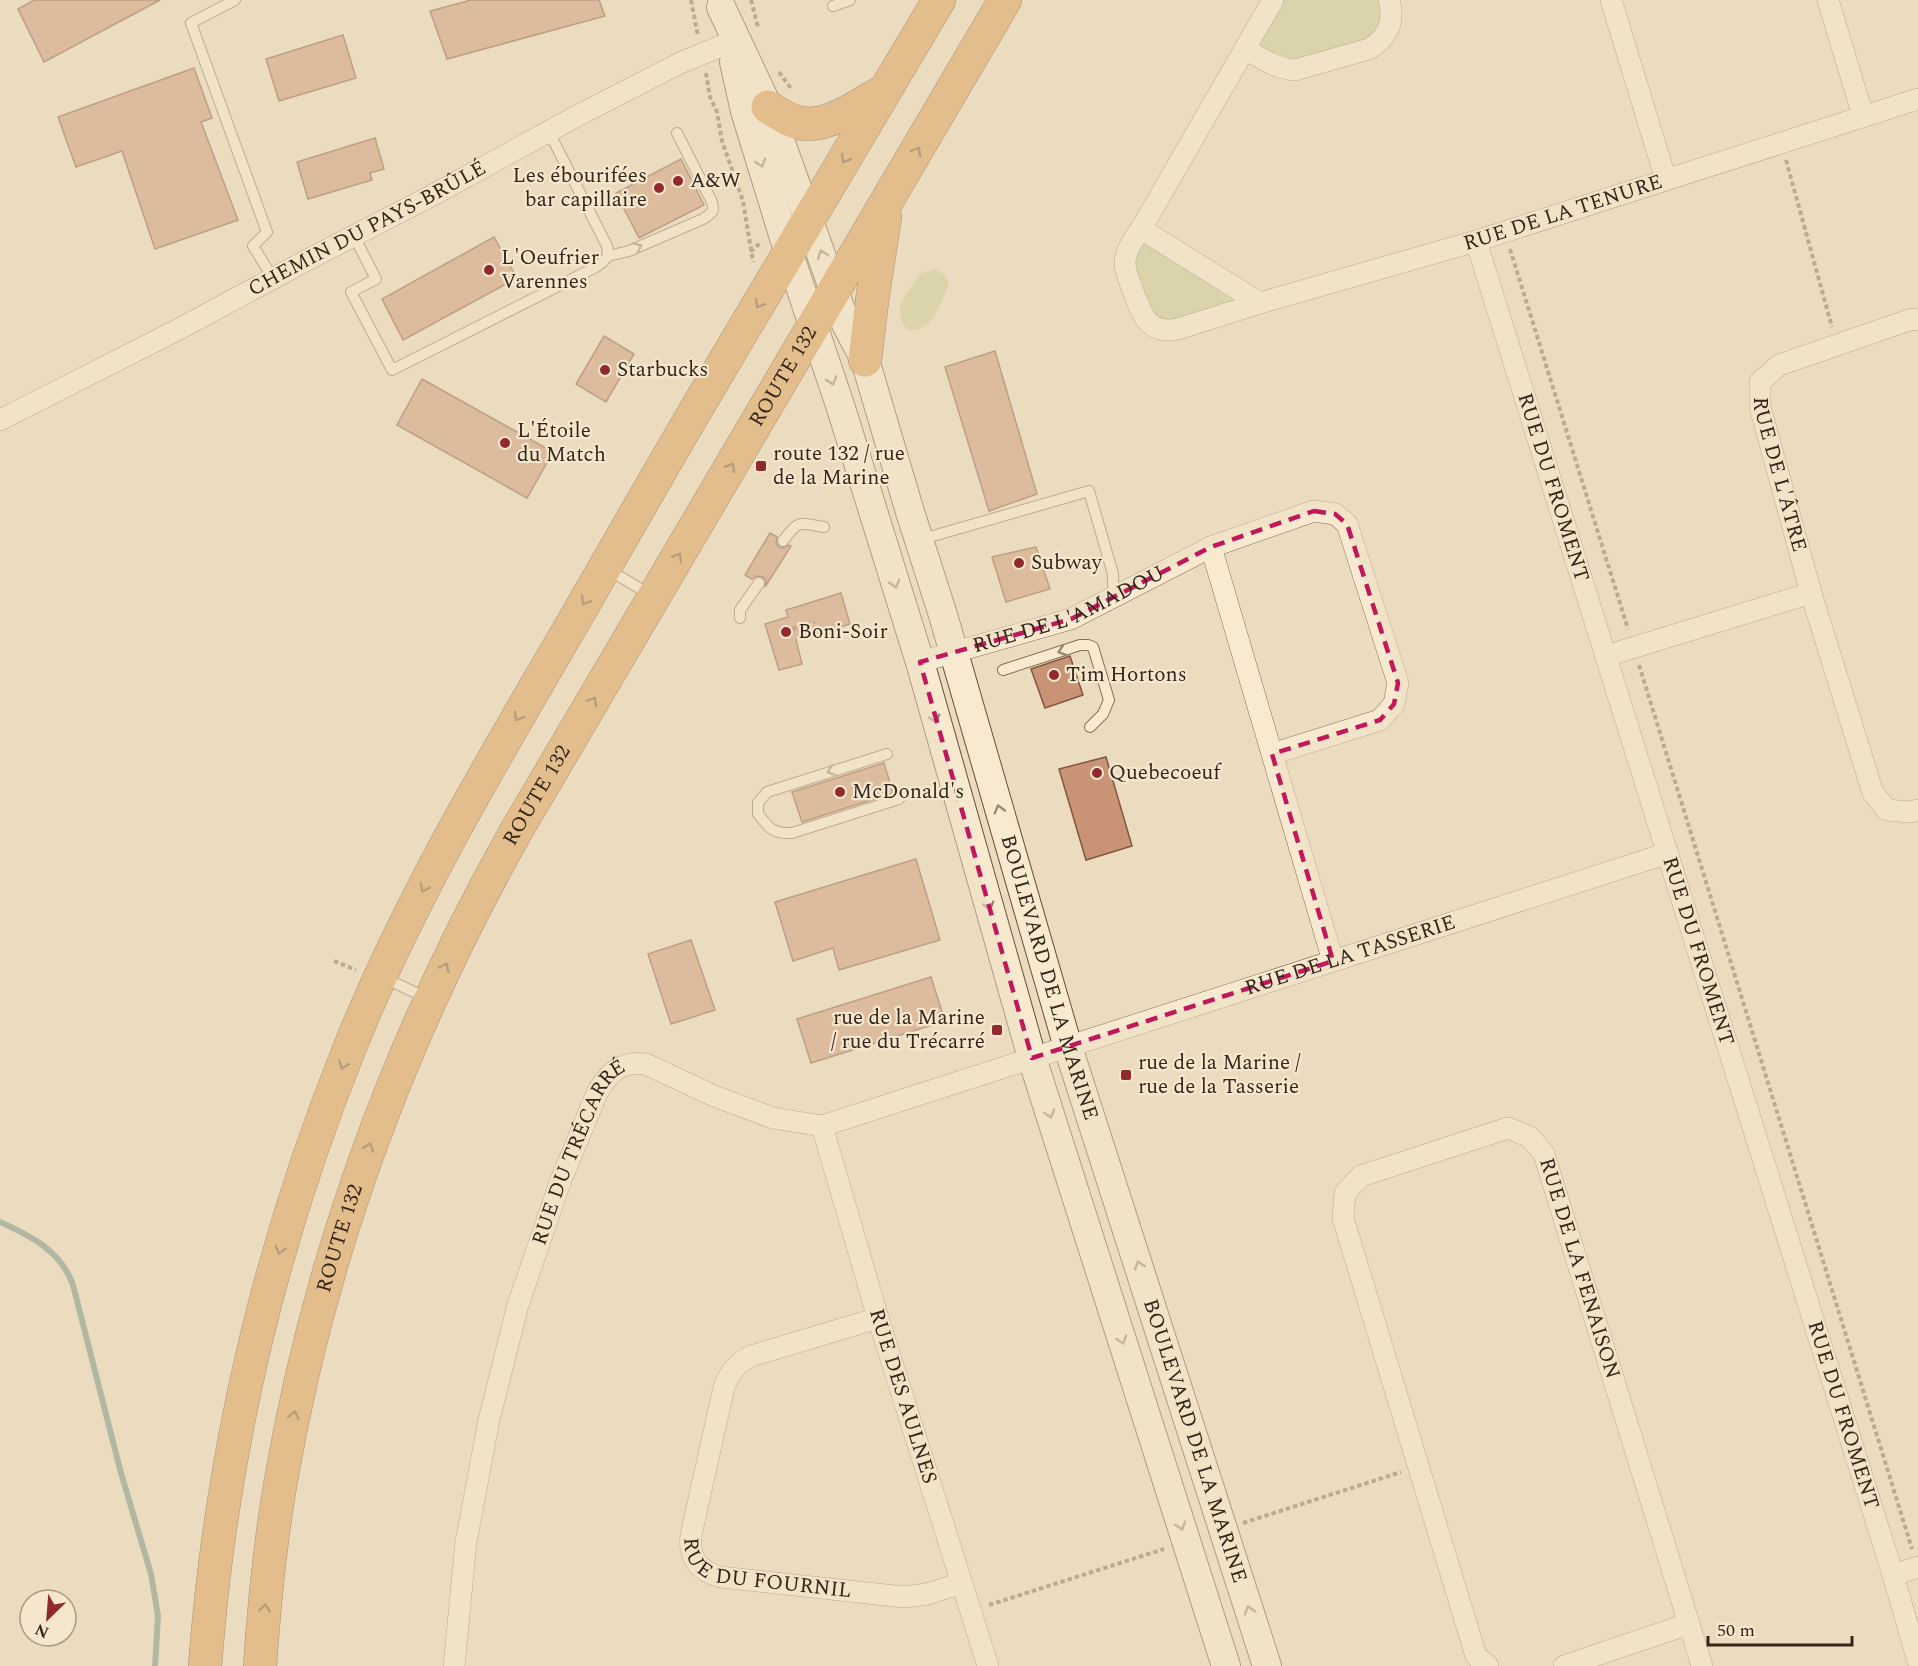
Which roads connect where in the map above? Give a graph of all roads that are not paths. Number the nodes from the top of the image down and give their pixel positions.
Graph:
1 (235, 0) edge
2 (850, 0) edge
3 (939, 0) edge
4 (1005, 0) edge
5 (1273, 0) edge
6 (1389, 0) edge
7 (1611, 0) edge
8 (1828, 0) edge
9 (720, 3) edge
10 (834, 6) dead end
11 (742, 38) junction
12 (1245, 49) junction
13 (885, 90) junction
14 (1918, 99) edge
15 (768, 107) junction
16 (1863, 116) junction
17 (549, 132) junction
18 (677, 133) dead end
19 (1666, 180) junction
20 (887, 202) junction
21 (810, 220) junction
22 (1141, 229) junction
23 (354, 236) junction
24 (1476, 241) junction
25 (775, 248) junction
26 (608, 256) junction
27 (273, 278) junction
28 (835, 289) junction
29 (1260, 303) junction
30 (1918, 320) edge
31 (813, 325) junction
32 (865, 360) junction
33 (0, 420) edge
34 (824, 527) dead end
35 (919, 540) junction
36 (783, 542) dead end
37 (1211, 547) junction
38 (604, 568) junction
39 (759, 583) dead end
40 (1811, 593) junction
41 (1116, 596) junction
42 (654, 597) junction
43 (740, 618) dead end
44 (953, 652) junction
45 (1606, 656) junction
46 (920, 662) junction
47 (1002, 670) dead end
48 (1090, 728) dead end
49 (887, 754) dead end
50 (1272, 754) junction
51 (901, 793) dead end
52 (1918, 810) edge
53 (1668, 853) junction
54 (1333, 961) junction
55 (380, 976) junction
56 (430, 999) junction
57 (1068, 1047) junction
58 (1032, 1058) junction
59 (822, 1126) junction
60 (878, 1318) junction
61 (1918, 1567) edge
62 (1893, 1575) junction
63 (962, 1582) junction
64 (1688, 1624) junction
65 (1918, 1661) edge
66 (206, 1666) edge
67 (260, 1666) edge
68 (454, 1666) edge
69 (988, 1666) edge
70 (1226, 1666) edge
71 (1267, 1666) edge
72 (1488, 1666) edge
73 (1564, 1666) edge
74 (1702, 1666) edge

1 - 27 lane
2 - 10 lane
3 - 13 highway
20 -> 4 highway, ROUTE 132
5 - 12 street, RUE DE LA TENURE
6 - 12 street
7 - 19 street
8 - 16 street
9 - 11 street
11 - 15 street, BOULEVARD DE LA MARINE
11 - 17 street, CHEMIN DU PAYS-BRÛLÉ
11 -> 25 street, BOULEVARD DE LA MARINE
12 - 22 street, RUE DE LA TENURE
13 - 15 highway
13 -> 21 highway
14 - 16 street, RUE DE LA TENURE
15 - 21 street, BOULEVARD DE LA MARINE
16 - 19 street, RUE DE LA TENURE
17 - 23 street, CHEMIN DU PAYS-BRÛLÉ
17 - 26 lane
26 -> 18 lane
19 - 24 street, RUE DE LA TENURE
20 - 28 highway, ROUTE 132
20 - 32 highway
21 - 25 highway
28 -> 21 street, BOULEVARD DE LA MARINE
22 - 29 street
22 - 29 street, RUE DE LA TENURE
23 - 26 lane
23 - 27 street, CHEMIN DU PAYS-BRÛLÉ
24 - 29 street, RUE DE LA TENURE
24 - 45 street, RUE DU FROMENT
25 - 31 street, BOULEVARD DE LA MARINE
25 -> 38 highway
27 - 33 street, CHEMIN DU PAYS-BRÛLÉ
28 - 31 highway, ROUTE 132
28 - 32 street, BOULEVARD DE LA MARINE
30 - 40 street, RUE DE L'ÂTRE
42 -> 31 highway, ROUTE 132
31 -> 46 street, BOULEVARD DE LA MARINE
32 - 35 street, BOULEVARD DE LA MARINE
34 - 36 lane
35 - 41 lane
35 - 44 street, BOULEVARD DE LA MARINE
37 - 41 street, RUE DE L'AMADOU
37 - 50 street
37 - 50 street, RUE DE L'AMADOU
38 - 42 lane
38 -> 55 highway
39 - 43 lane
40 - 45 street
40 - 52 street, RUE DE L'ÂTRE
41 - 44 street, RUE DE L'AMADOU
56 -> 42 highway, ROUTE 132
44 - 46 street, RUE DE L'AMADOU
57 -> 44 street, BOULEVARD DE LA MARINE
45 - 53 street, RUE DU FROMENT
46 -> 58 street, BOULEVARD DE LA MARINE
48 -> 47 lane
49 -> 51 lane
50 - 54 street
53 - 54 street, RUE DE LA TASSERIE
53 - 62 street, RUE DU FROMENT
54 - 57 street, RUE DE LA TASSERIE
55 - 56 lane
55 -> 66 highway
67 -> 56 highway, ROUTE 132
57 - 58 street, RUE DE LA TASSERIE
71 -> 57 street, BOULEVARD DE LA MARINE
58 - 59 street, RUE DU TRÉCARRÉ
58 -> 70 street, BOULEVARD DE LA MARINE
59 - 60 street, RUE DES AULNES
59 - 68 street, RUE DU TRÉCARRÉ
60 - 63 street, RUE DES AULNES
60 - 63 street, RUE DU FOURNIL
61 - 62 street
62 - 65 street, RUE DU FROMENT
63 - 69 street, RUE DES AULNES
64 - 72 street, RUE DE LA FENAISON
64 - 73 street
64 - 74 street, RUE DE LA FENAISON

